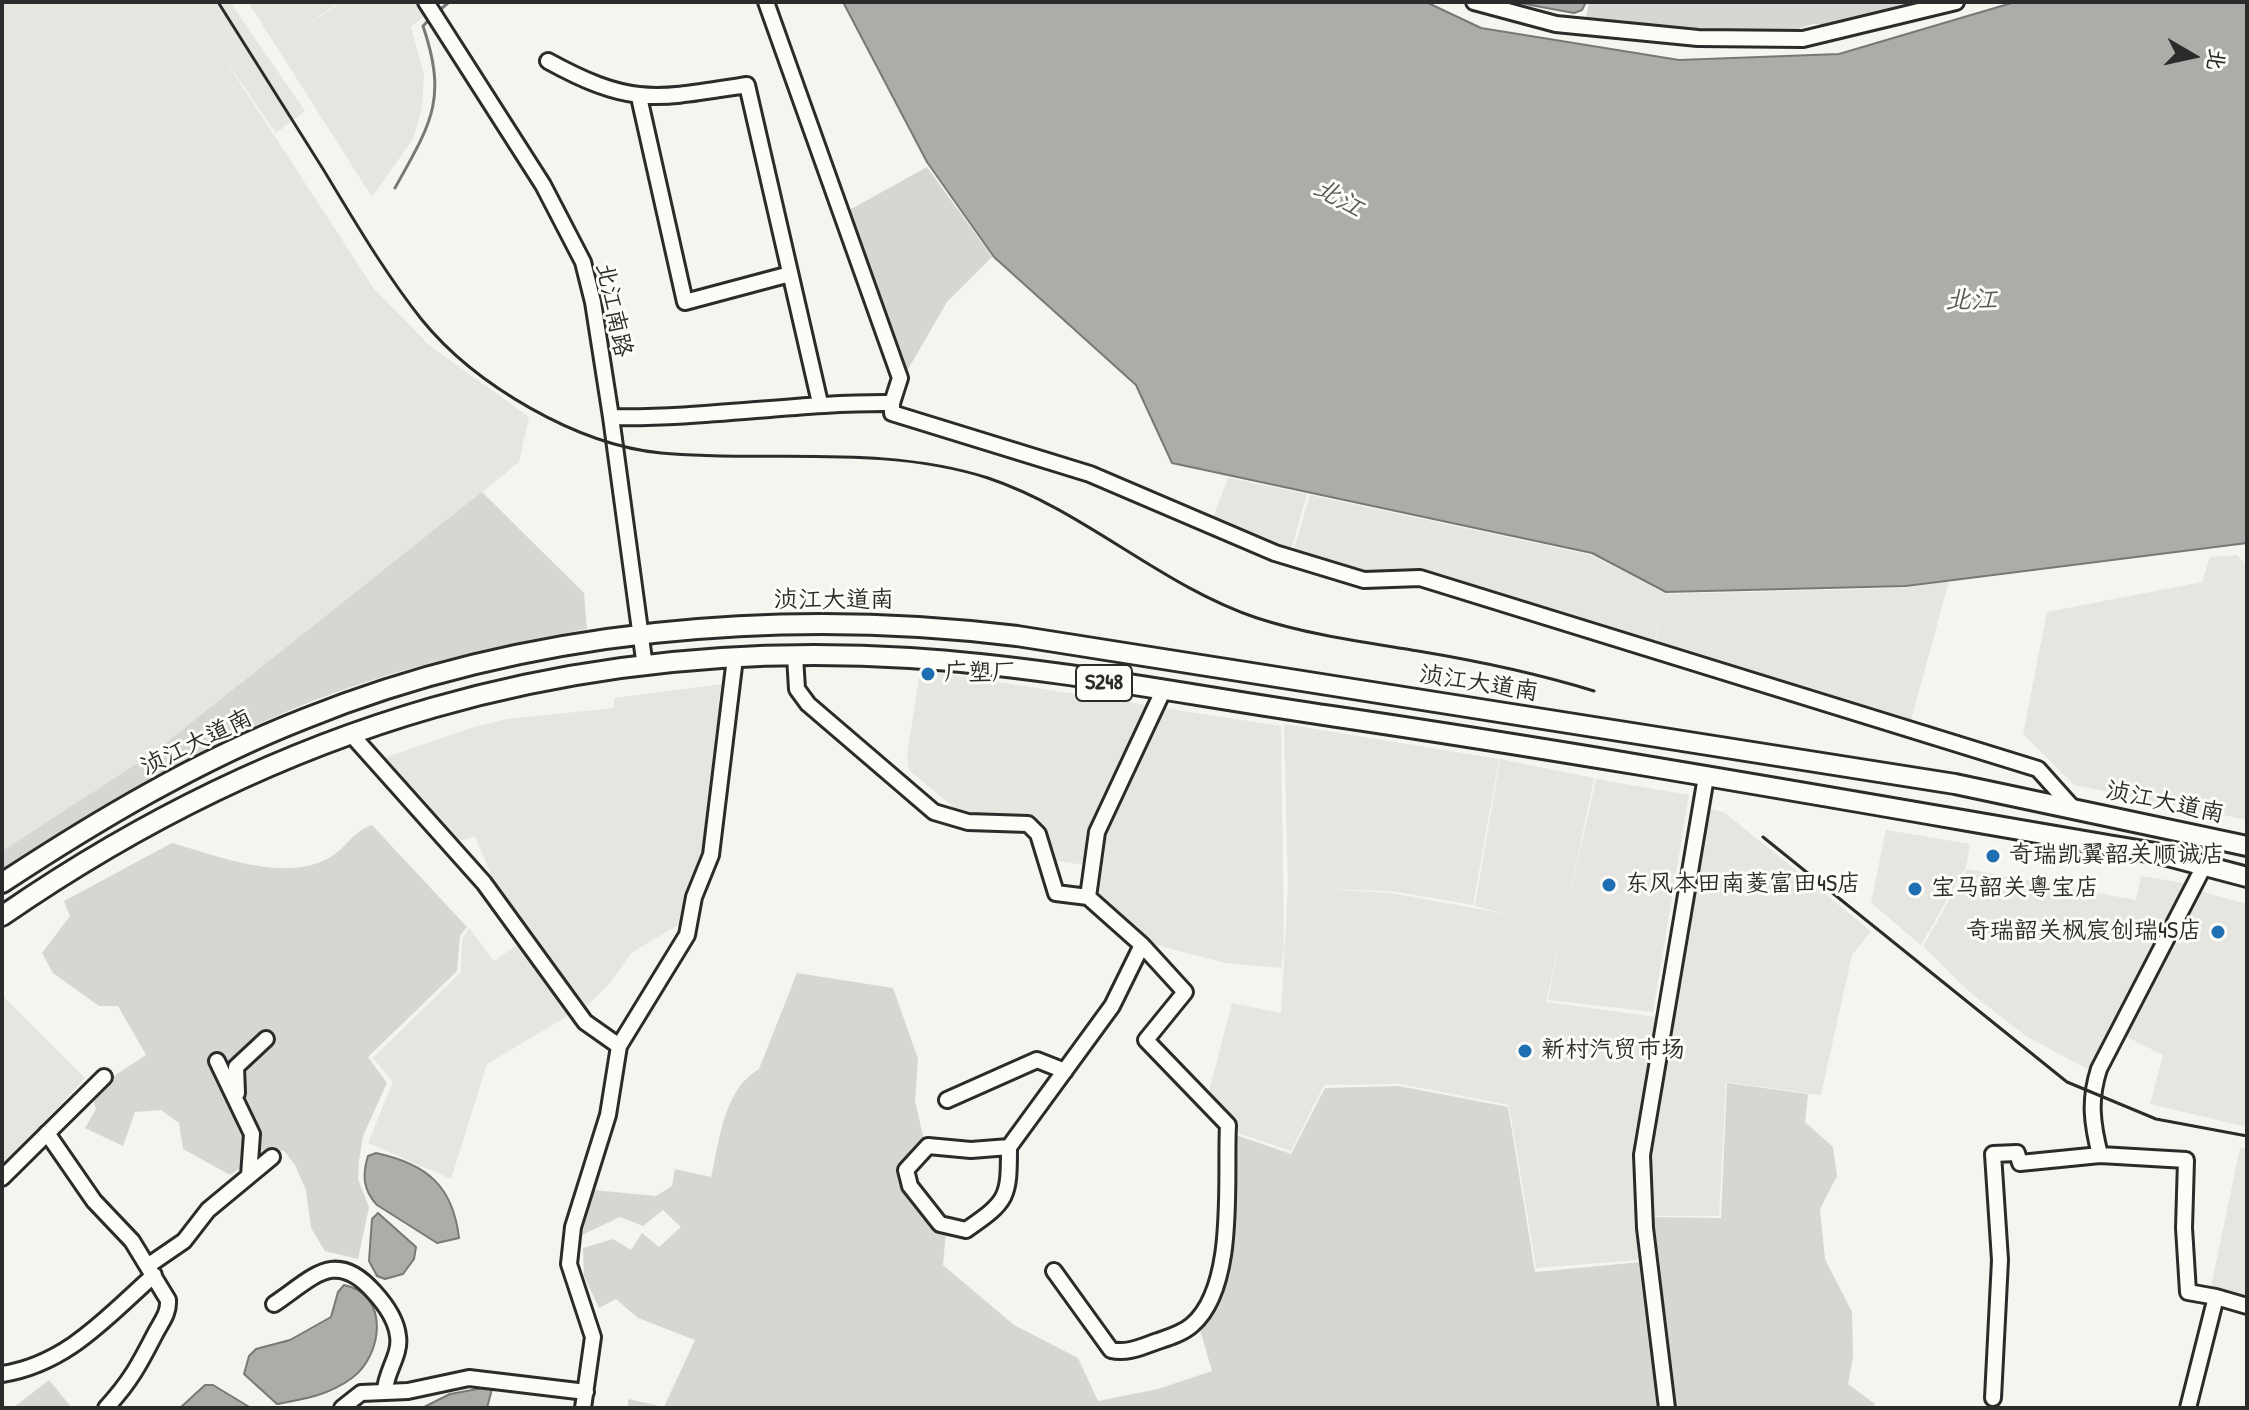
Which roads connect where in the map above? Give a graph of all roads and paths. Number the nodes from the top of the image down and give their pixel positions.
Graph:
1 (426, 2) edge
2 (766, 2) edge
3 (1474, 2) edge
4 (1956, 2) edge
5 (548, 61) dead end
6 (639, 97) junction
7 (790, 274) junction
8 (820, 403) junction
9 (892, 403) junction
10 (611, 417) junction
11 (641, 636) junction
12 (795, 656) junction
13 (735, 658) junction
14 (645, 667) junction
15 (1163, 691) junction
16 (350, 733) junction
17 (1711, 745) junction
18 (1706, 777) junction
19 (2072, 807) junction
20 (2067, 839) junction
21 (2247, 846) edge
22 (2204, 866) junction
23 (2247, 877) edge
24 (2, 883) edge
25 (1088, 897) junction
26 (2, 916) edge
27 (1142, 945) junction
28 (266, 1039) dead end
29 (619, 1046) junction
30 (217, 1061) dead end
31 (1065, 1071) junction
32 (104, 1077) dead end
33 (947, 1100) dead end
34 (239, 1107) junction
35 (47, 1133) junction
36 (1009, 1147) junction
37 (2100, 1155) junction
38 (272, 1157) dead end
39 (249, 1176) junction
40 (2, 1178) edge
41 (151, 1270) junction
42 (1054, 1271) dead end
43 (2216, 1297) junction
44 (274, 1304) dead end
45 (2247, 1306) edge
46 (2, 1374) edge
47 (385, 1390) junction
48 (586, 1392) junction
49 (1993, 1398) dead end
50 (106, 1408) edge
51 (342, 1408) edge
52 (583, 1408) edge
53 (1667, 1408) edge
54 (2188, 1408) edge

1 - 10 street, 北江南路
2 - 9 street
3 - 4 street
5 - 6 street
6 - 7 street
6 - 7 street
7 - 8 street
8 - 9 street
8 - 10 street
9 - 19 street
10 - 11 street, 北江南路
11 - 14 street, 北江南路
11 - 17 main road, 浈江大道南 / S248
11 - 24 main road, 浈江大道南 / S248
12 - 13 main road, 浈江大道南 / S248
12 - 15 main road, 浈江大道南 / S248
12 - 25 street
13 - 14 main road, 浈江大道南 / S248
13 - 29 street
14 - 16 main road, 浈江大道南 / S248
15 - 18 main road, 浈江大道南 / S248
15 - 25 street
16 - 26 main road, 浈江大道南 / S248
16 - 29 street
17 - 18 main road
17 - 19 main road, 浈江大道南 / S248
18 - 20 main road, 浈江大道南 / S248
18 - 53 street
19 - 20 main road, 浈江大道南
19 - 21 main road, 浈江大道南 / S248
20 - 22 main road, 浈江大道南 / S248
22 - 23 main road, 浈江大道南 / S248
22 - 37 street
25 - 27 street
27 - 31 street
27 - 42 street
28 - 34 street
29 - 48 street
30 - 34 street
31 - 33 street
31 - 36 street
32 - 35 street
34 - 39 street
35 - 40 street
35 - 41 street
36 - 36 street
37 - 43 street
37 - 49 street
38 - 39 street
39 - 41 street
41 - 46 street
41 - 50 street
43 - 45 street
43 - 54 street
44 - 47 street
47 - 48 street
47 - 51 street
48 - 52 street

